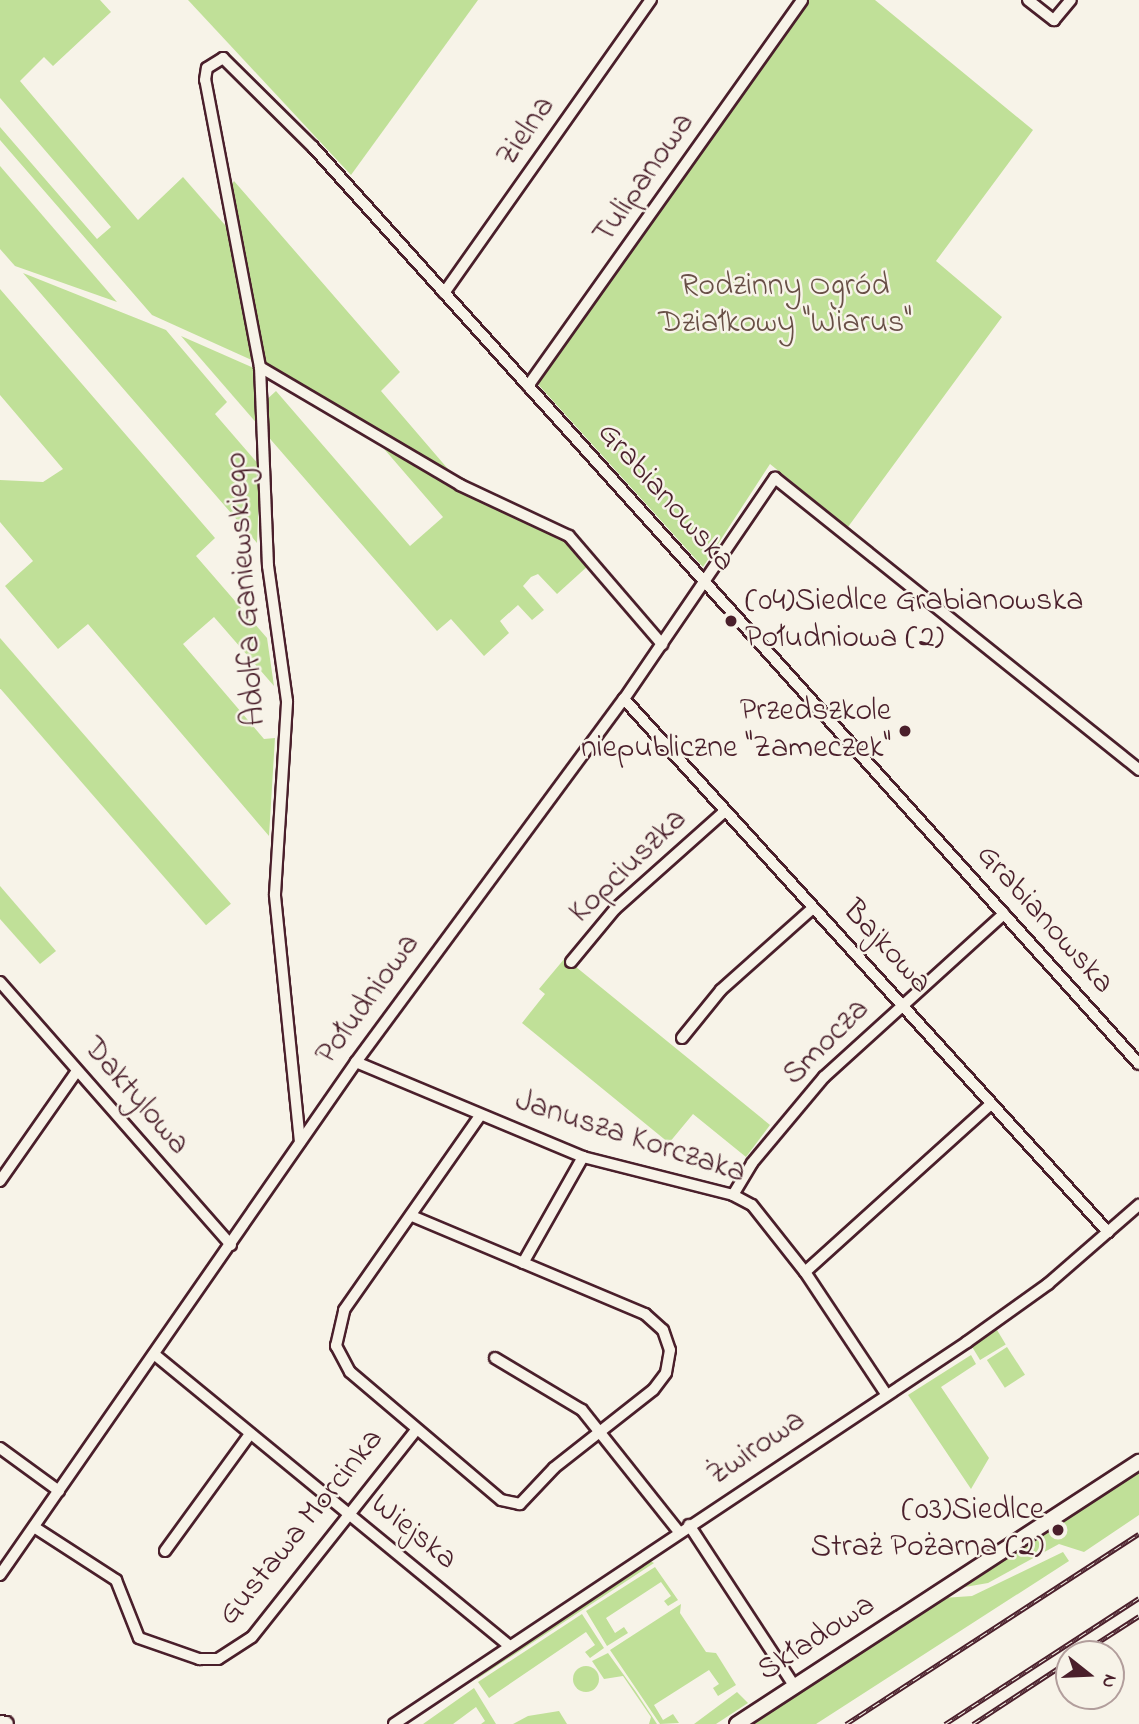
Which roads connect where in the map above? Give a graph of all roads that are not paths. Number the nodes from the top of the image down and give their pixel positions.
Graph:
1 (651, 0) edge
2 (802, 0) edge
3 (1028, 0) edge
4 (1071, 0) edge
5 (234, 63) joint
6 (444, 293) junction
7 (260, 367) junction
8 (528, 386) junction
9 (705, 582) junction
10 (662, 644) junction
11 (624, 699) junction
12 (1139, 770) edge
13 (725, 811) junction
14 (813, 908) junction
15 (1004, 914) junction
16 (571, 961) dead end
17 (0, 982) edge
18 (903, 1004) junction
19 (681, 1038) dead end
20 (356, 1062) junction
21 (1139, 1064) edge
22 (77, 1071) junction
23 (991, 1104) junction
24 (480, 1116) junction
25 (300, 1142) junction
26 (583, 1157) junction
27 (0, 1181) edge
28 (733, 1195) junction
29 (1139, 1205) edge
30 (412, 1216) junction
31 (1108, 1233) junction
32 (231, 1245) junction
33 (523, 1263) junction
34 (805, 1272) junction
35 (154, 1354) junction
36 (495, 1358) dead end
37 (886, 1394) junction
38 (417, 1429) junction
39 (600, 1430) junction
40 (250, 1434) junction
41 (0, 1448) edge
42 (1139, 1462) edge
43 (59, 1491) junction
44 (348, 1514) junction
45 (689, 1525) junction
46 (34, 1527) junction
47 (679, 1532) junction
48 (165, 1550) dead end
49 (13, 1558) junction
50 (0, 1562) edge
51 (0, 1575) edge
52 (509, 1646) junction
53 (795, 1687) junction
54 (0, 1723) edge
55 (6, 1724) edge
56 (394, 1724) edge
57 (737, 1724) edge

1 - 6 street, Zielna
2 - 8 street, Tulipanowa
3 - 4 street
5 - 6 street, Grabianowska
5 - 7 street, Adolfa Ganiewskiego
6 - 8 street, Grabianowska
7 - 10 street
7 - 25 street, Adolfa Ganiewskiego
8 - 9 street, Grabianowska
9 - 10 street, Południowa
9 - 12 street, Południowa
9 - 15 street, Grabianowska
10 - 11 street, Południowa
11 - 13 street, Bajkowa
11 - 20 street, Południowa
13 - 14 street, Bajkowa
13 - 16 street, Kopciuszka
14 - 18 street, Bajkowa
14 - 19 street
15 - 18 street, Smocza
15 - 21 street, Grabianowska
17 - 22 street, Daktylowa
18 - 23 street, Bajkowa
18 - 28 street, Smocza
20 - 24 street, Janusza Korczaka
20 - 25 street, Południowa
22 - 27 street
22 - 32 street, Daktylowa
23 - 31 street, Bajkowa
23 - 34 street
24 - 26 street, Janusza Korczaka
24 - 30 street
25 - 32 street, Południowa
26 - 28 street, Janusza Korczaka
26 - 33 street
28 - 34 street, Janusza Korczaka
29 - 31 street, Żwirowa
30 - 33 street
30 - 38 street
31 - 37 street, Żwirowa
32 - 35 street, Południowa
33 - 39 street
34 - 37 street, Janusza Korczaka
35 - 40 street, Wiejska
35 - 43 street, Południowa
36 - 39 street
37 - 45 street, Żwirowa
38 - 39 street
38 - 44 street, Gustawa Morcinka
39 - 47 street
40 - 44 street, Wiejska
40 - 48 street
41 - 43 street
42 - 53 main road, Składowa
43 - 46 street, Południowa
44 - 46 street, Gustawa Morcinka
44 - 52 street, Wiejska
45 - 47 street, Żwirowa
45 - 53 street
46 - 49 street, Południowa
47 - 52 street, Żwirowa
49 - 50 street
49 - 51 street, Południowa
52 - 56 street, Żwirowa
53 - 57 main road, Składowa
54 - 55 main road

